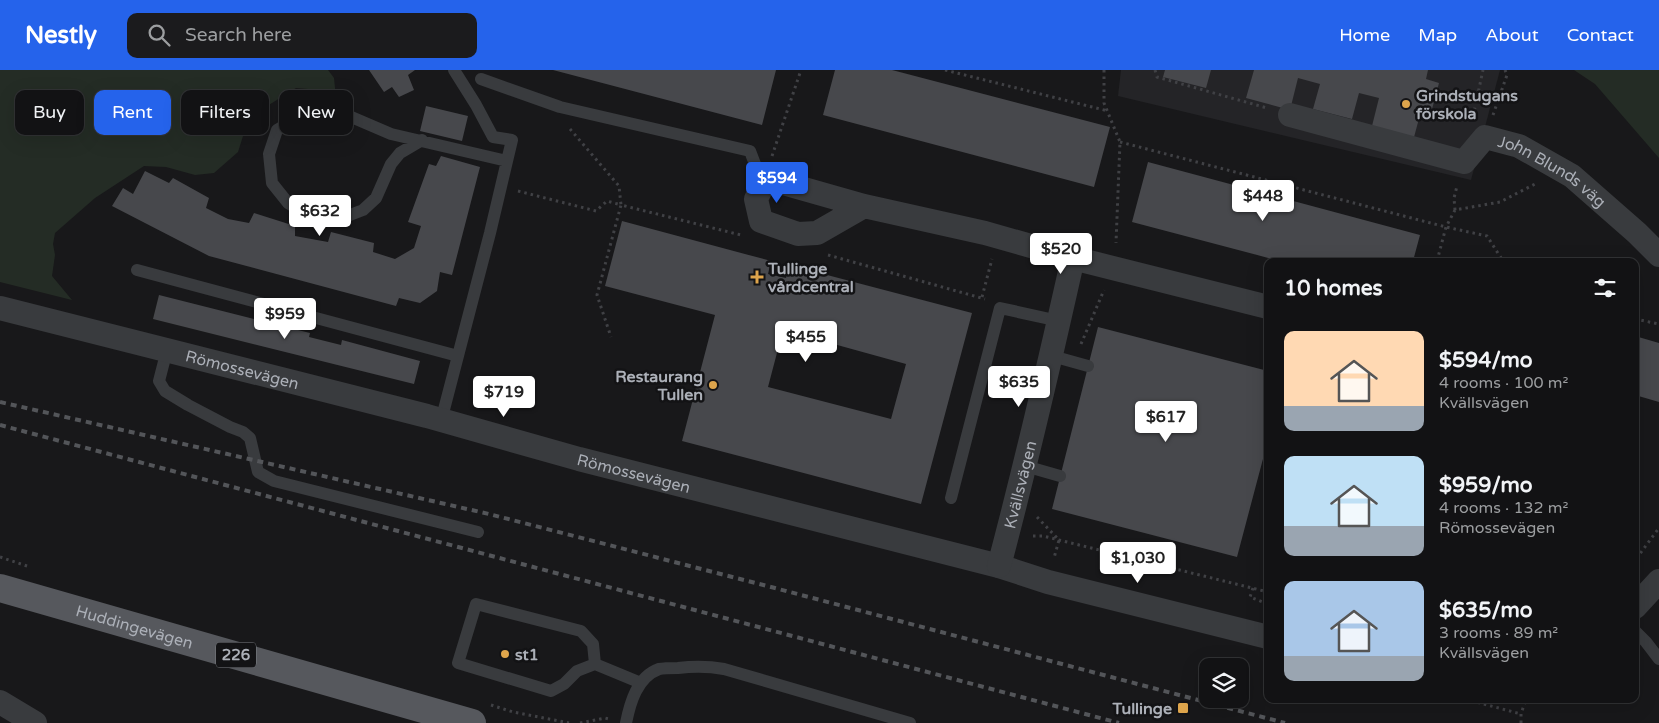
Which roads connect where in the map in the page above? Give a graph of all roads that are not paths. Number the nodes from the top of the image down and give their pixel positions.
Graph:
1 (454, 70) edge
2 (481, 79) dead end
3 (1290, 115) road end
4 (422, 140) junction
5 (507, 161) junction
6 (762, 186) junction
7 (864, 206) junction
8 (1659, 256) edge
9 (1073, 258) junction
10 (136, 270) dead end
11 (1264, 306) edge
12 (0, 308) edge
13 (1059, 322) junction
14 (167, 350) junction
15 (458, 356) junction
16 (1052, 356) junction
17 (1088, 366) dead end
18 (440, 421) junction
19 (1026, 466) junction
20 (1060, 476) dead end
21 (950, 498) dead end
22 (478, 532) dead end
23 (998, 566) junction
24 (1659, 581) edge
25 (0, 588) edge
26 (1639, 602) edge
27 (1639, 635) edge
28 (1264, 636) edge
29 (1659, 658) edge
30 (596, 664) junction
31 (641, 683) junction
32 (0, 702) edge
33 (35, 723) edge
34 (472, 723) edge
35 (626, 723) edge
36 (910, 723) edge

1 - 5 lane
2 - 6 lane
3 - 8 street, John Blunds väg
4 - 4 lane
4 - 5 lane
5 - 15 lane
6 - 7 street
6 - 7 street
7 - 9 street
9 - 11 street
9 - 13 street, Kvällsvägen
10 - 15 lane
12 - 14 street, Römossevägen
13 - 16 street, Kvällsvägen
13 - 21 lane
14 - 18 street, Römossevägen
14 - 22 lane
15 - 18 lane
16 - 17 lane
16 - 19 street, Kvällsvägen
18 - 23 street, Römossevägen
19 - 20 lane
19 - 23 street, Kvällsvägen
23 - 28 street, Römossevägen
24 - 26 street
25 - 34 main road, Huddingevägen / 226
27 - 29 lane
30 - 30 lane
30 - 31 lane
31 - 35 lane
31 - 36 lane
32 - 33 street

